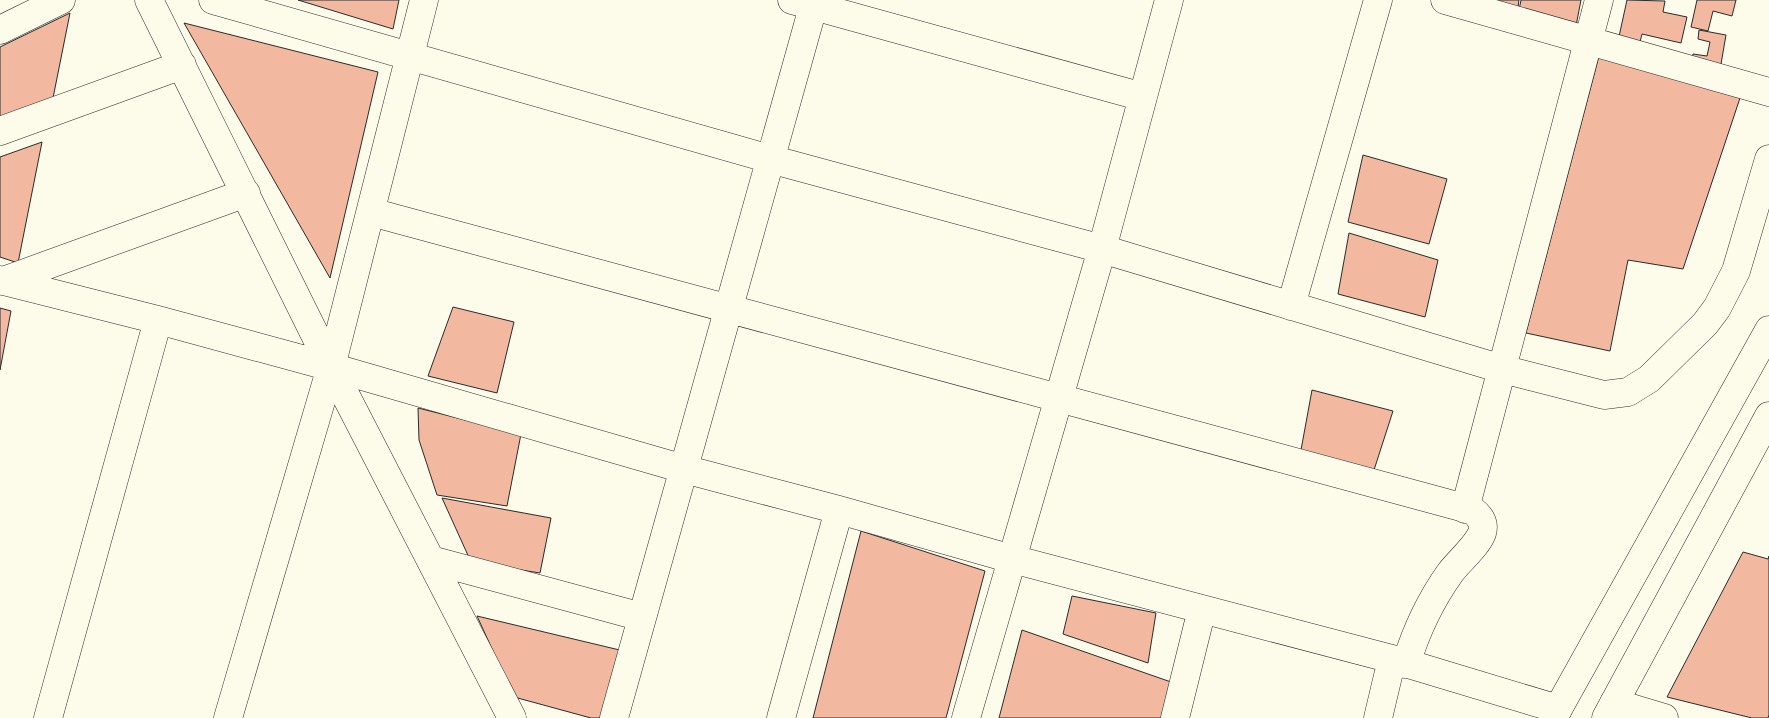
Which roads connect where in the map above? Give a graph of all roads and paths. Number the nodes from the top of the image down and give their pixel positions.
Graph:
1 (58, 0) edge
2 (149, 0) edge
3 (212, 0) edge
4 (424, 0) edge
5 (1169, 0) edge
6 (1378, 0) edge
7 (1445, 0) edge
8 (1599, 0) edge
9 (807, 2) edge
10 (0, 30) edge
11 (1588, 41) junction
12 (410, 56) junction
13 (182, 65) junction
14 (1769, 92) edge
15 (1143, 97) junction
16 (0, 131) edge
17 (770, 159) junction
18 (1769, 159) edge
19 (246, 193) junction
20 (371, 212) junction
21 (1102, 249) junction
22 (1, 281) edge
23 (1291, 306) junction
24 (728, 309) junction
25 (158, 320) junction
26 (1769, 330) edge
27 (331, 367) junction
28 (1502, 369) junction
29 (1059, 399) junction
30 (1769, 416) edge
31 (684, 469) junction
32 (1465, 509) junction
33 (838, 510) junction
34 (1012, 559) junction
35 (431, 560) junction
36 (1202, 609) junction
37 (642, 617) junction
38 (1399, 662) junction
39 (1610, 710) edge
40 (1556, 713) edge
41 (48, 718) edge
42 (228, 718) edge
43 (512, 718) edge
44 (614, 718) edge
45 (781, 718) edge
46 (966, 718) edge
47 (1175, 718) edge
48 (1378, 718) edge
49 (1664, 718) edge

1 - 10 street
2 - 13 street
3 - 12 street
4 - 12 street
5 - 15 street
6 - 23 street
7 - 11 street
8 - 11 street
9 - 15 street
9 - 17 street
11 - 14 street
11 - 28 street
12 - 17 street
12 - 20 street
13 - 16 street
13 - 19 street
15 - 21 street
17 - 21 street
17 - 24 street
18 - 28 street
19 - 22 street
19 - 27 street
20 - 24 street
20 - 27 street
21 - 23 street
21 - 29 street
22 - 25 street
23 - 28 street
24 - 29 street
24 - 31 street
25 - 27 street
25 - 41 street
26 - 40 street
27 - 31 street
27 - 35 street
27 - 42 street
28 - 32 street
29 - 32 street
29 - 34 street
30 - 39 street
31 - 33 street
31 - 37 street
32 - 38 street
33 - 34 street
33 - 45 street
34 - 36 street
34 - 46 street
35 - 37 street
35 - 43 street
36 - 38 street
36 - 47 street
37 - 44 street
38 - 40 street
38 - 48 street
39 - 49 street

